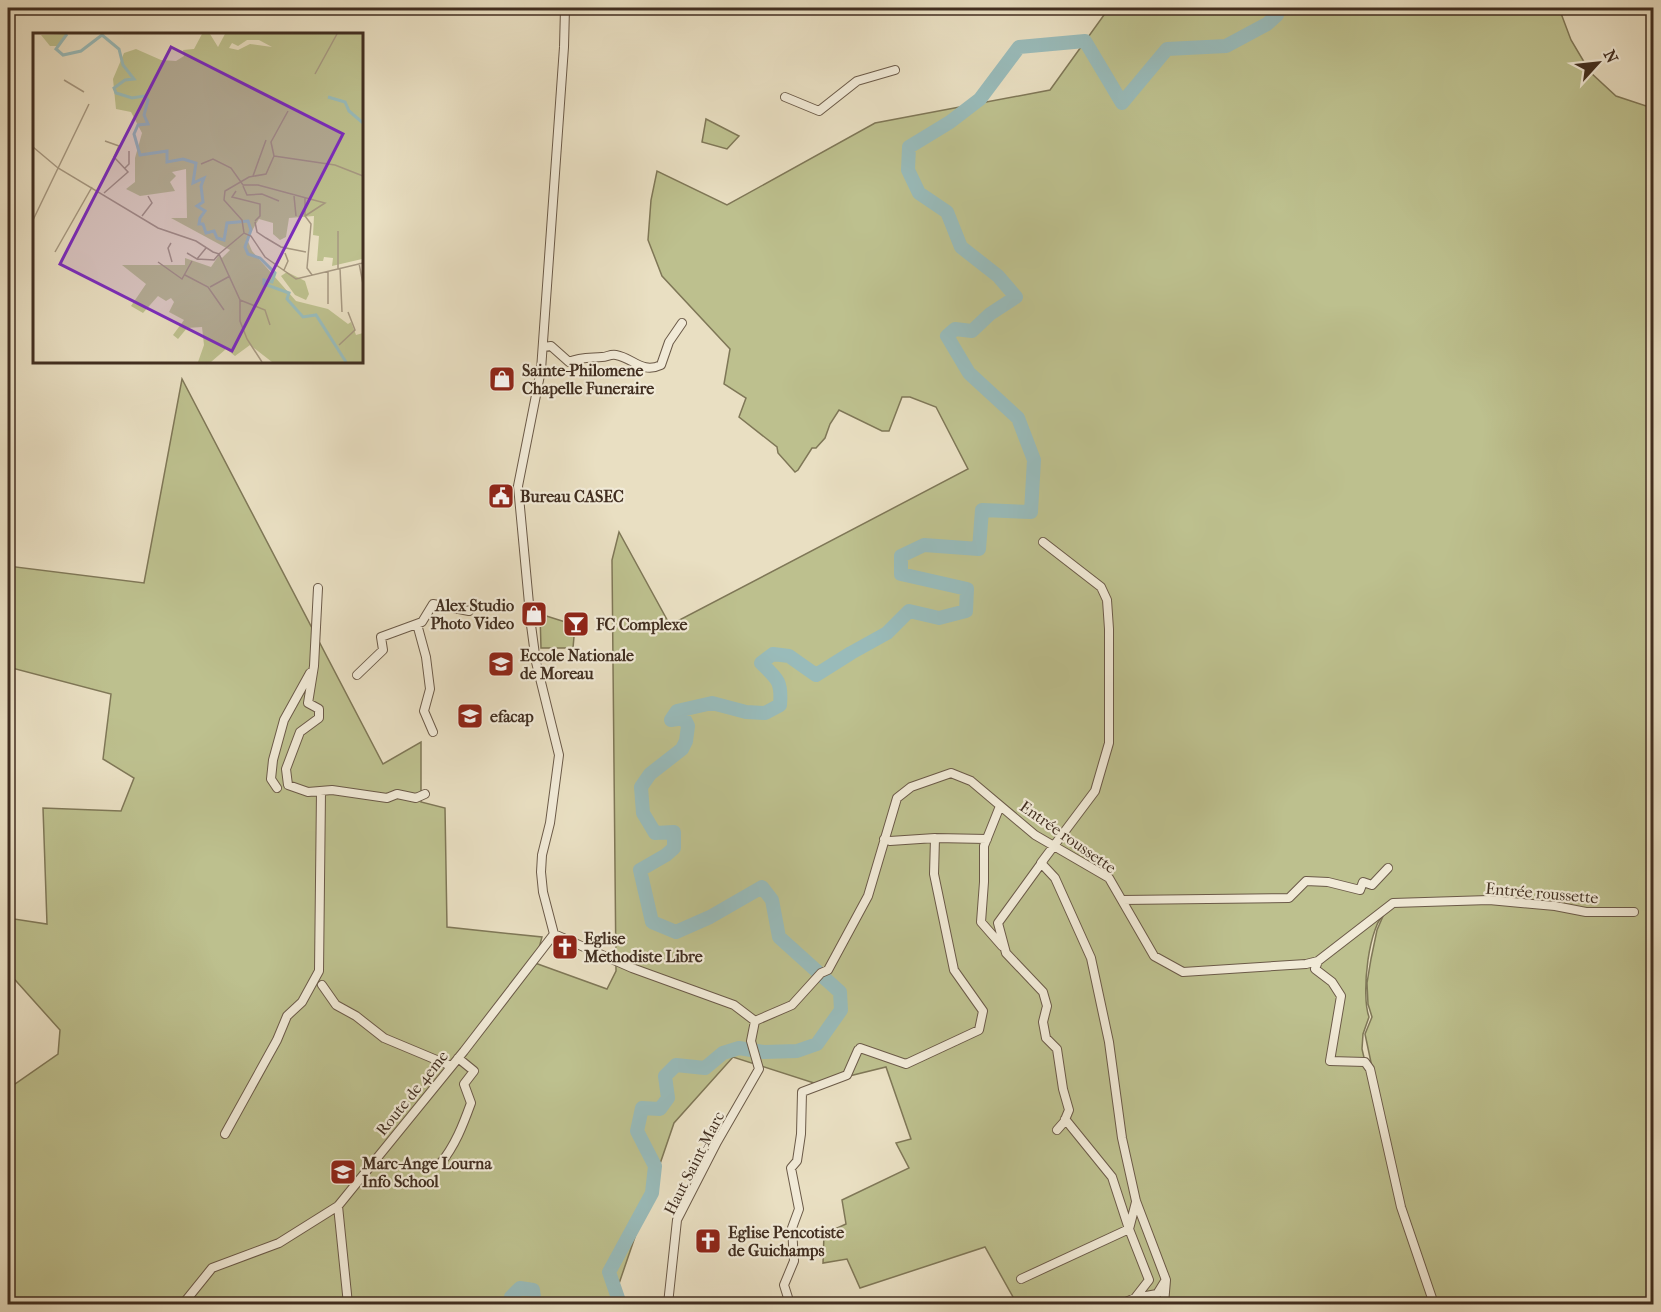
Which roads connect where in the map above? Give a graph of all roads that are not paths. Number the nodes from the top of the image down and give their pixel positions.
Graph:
1 (565, 8) edge
2 (895, 70) dead end
3 (785, 97) dead end
4 (682, 323) dead end
5 (543, 348) junction
6 (1042, 542) dead end
7 (318, 588) dead end
8 (469, 611) dead end
9 (417, 624) junction
10 (314, 666) junction
11 (357, 675) dead end
12 (433, 732) dead end
13 (276, 788) dead end
14 (321, 791) junction
15 (425, 794) dead end
16 (1000, 806) junction
17 (935, 838) junction
18 (884, 839) junction
19 (987, 839) junction
20 (1054, 845) junction
21 (1043, 861) junction
22 (1388, 868) dead end
23 (1122, 900) junction
24 (1634, 912) dead end
25 (554, 934) junction
26 (1005, 949) junction
27 (1318, 961) junction
28 (322, 985) dead end
29 (755, 1021) junction
30 (458, 1058) junction
31 (451, 1066) junction
32 (1065, 1119) junction
33 (1057, 1130) dead end
34 (225, 1134) dead end
35 (440, 1164) dead end
36 (1136, 1201) junction
37 (338, 1206) junction
38 (1129, 1229) junction
39 (1021, 1279) dead end
40 (1166, 1280) junction
41 (1136, 1301) edge
42 (183, 1305) edge
43 (348, 1305) edge
44 (668, 1305) edge
45 (790, 1305) edge
46 (1121, 1305) edge
47 (1164, 1305) edge
48 (1434, 1305) edge

1 - 5 street
2 - 3 street
4 - 5 street
5 - 25 street
6 - 20 street
7 - 10 street
8 - 9 street
9 - 11 street
9 - 12 street
10 - 13 street
10 - 14 street
14 - 15 street
14 - 34 street
16 - 18 street, Entrée roussette
16 - 19 street
16 - 20 street, Entrée roussette
17 - 18 street
17 - 19 street
17 - 45 street
18 - 29 street, Entrée roussette
19 - 26 street
20 - 21 street
20 - 23 street, Entrée roussette
21 - 26 street
21 - 36 street
22 - 23 street
23 - 27 street, Entrée roussette
24 - 27 street, Entrée roussette
25 - 29 street
25 - 30 street, Route de 4eme
26 - 32 street
27 - 48 street
28 - 31 street
29 - 44 street, Haut Saint-Marc
30 - 31 street, Route de 4eme
30 - 35 street
31 - 37 street, Route de 4eme
32 - 33 street
32 - 38 street
36 - 38 street
36 - 40 street
37 - 42 street, Route de 4eme
37 - 43 street
38 - 39 street
38 - 41 street
40 - 41 street
40 - 47 street
41 - 46 street

